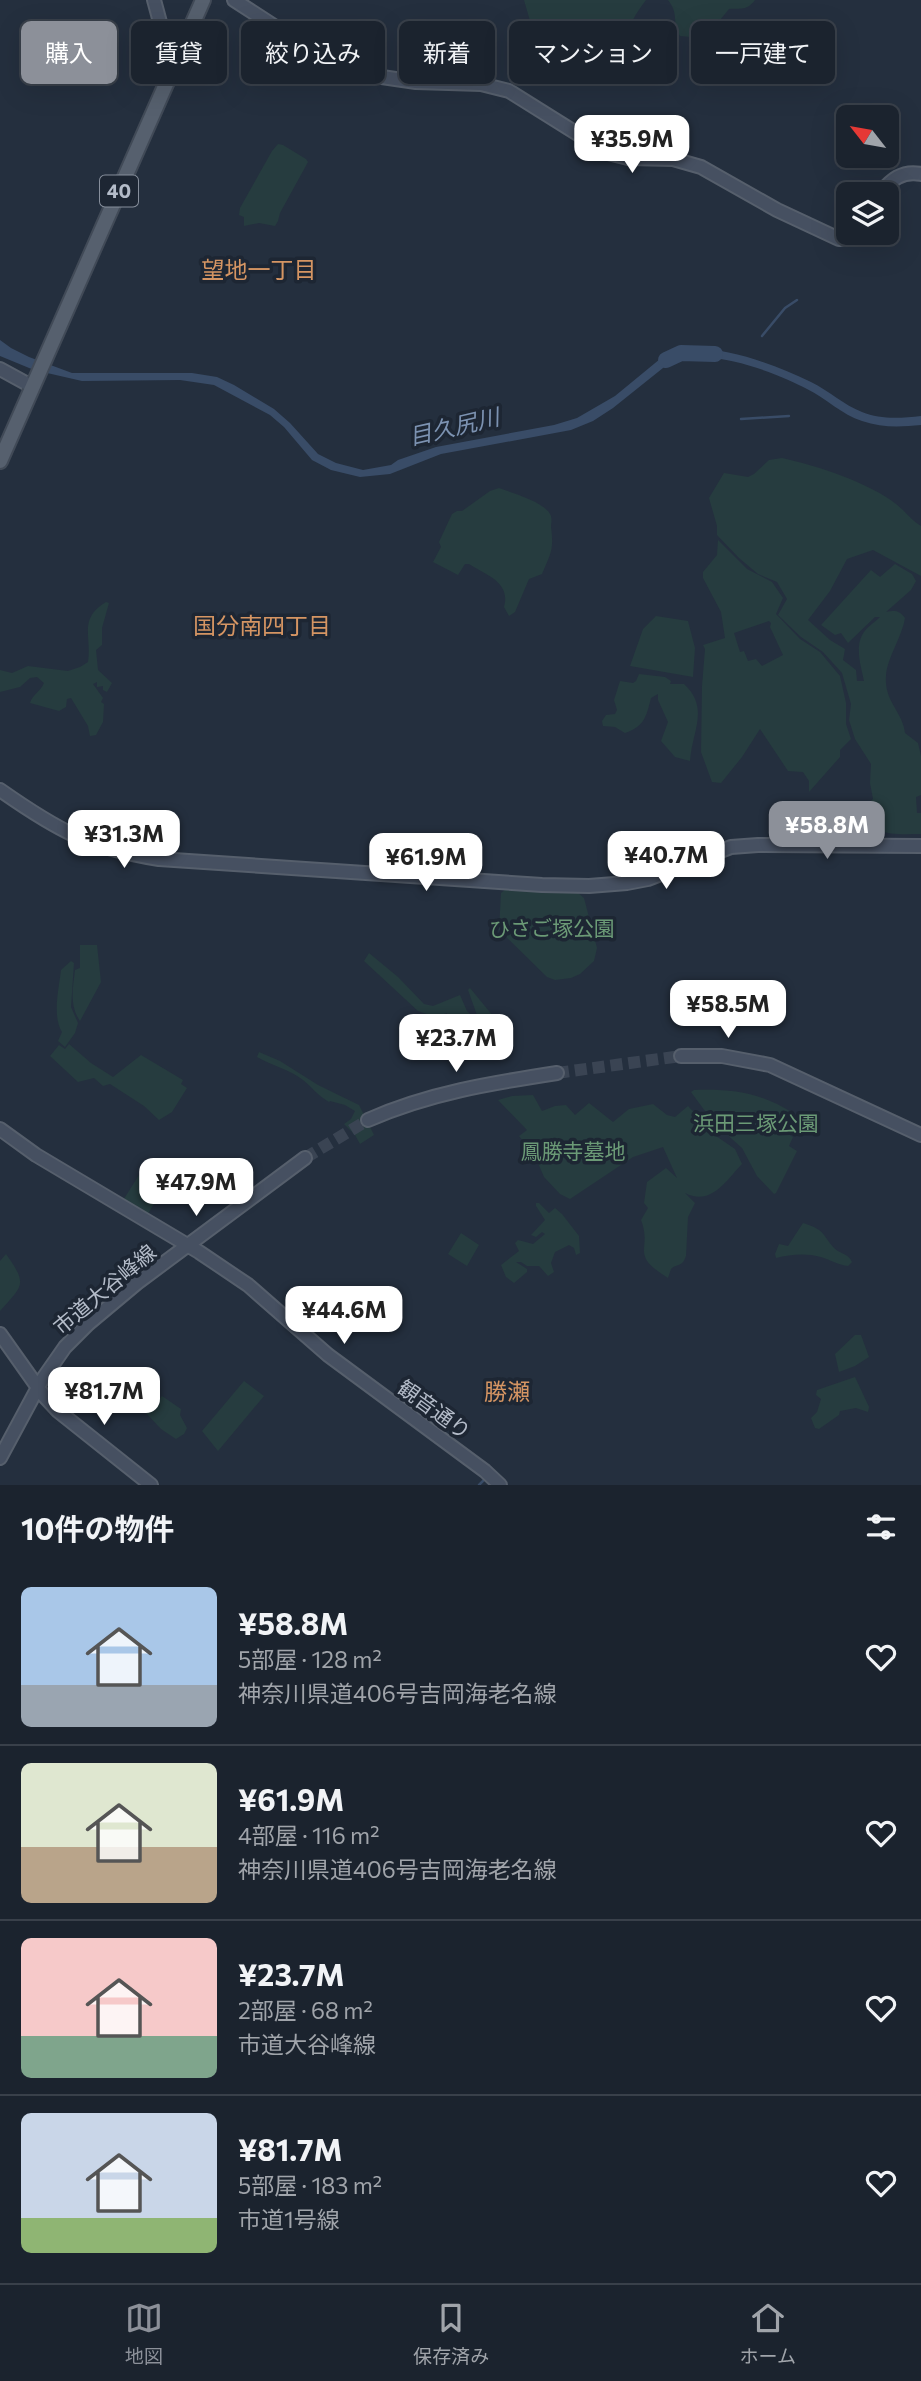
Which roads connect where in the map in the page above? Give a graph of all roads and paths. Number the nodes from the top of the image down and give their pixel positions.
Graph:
1 (154, 0) edge
2 (203, 0) edge
3 (234, 0) edge
4 (160, 21) edge
5 (194, 21) edge
6 (166, 84) edge
7 (921, 174) edge
8 (888, 182) edge
9 (836, 238) edge
10 (0, 369) edge
11 (36, 381) junction
12 (0, 461) edge
13 (0, 790) edge
14 (921, 846) edge
15 (681, 1056) tunnel mouth
16 (557, 1073) tunnel mouth
17 (368, 1120) tunnel mouth
18 (0, 1129) edge
19 (921, 1135) edge
20 (305, 1158) tunnel mouth
21 (188, 1246) junction
22 (0, 1334) edge
23 (38, 1387) junction
24 (0, 1458) edge
25 (151, 1485) edge
26 (500, 1485) edge

1 - 4 street
2 - 5 main road, 40
3 - 9 street
6 - 11 main road, 40
7 - 8 street
10 - 11 street
11 - 12 main road, 40
13 - 14 street
15 - 19 street
16 - 17 street
18 - 21 street, 観音通り
20 - 21 street, 市道大谷峰線
21 - 23 street, 市道大谷峰線
21 - 26 street, 観音通り
22 - 23 street
23 - 24 street, 市道大谷峰線
23 - 25 street

